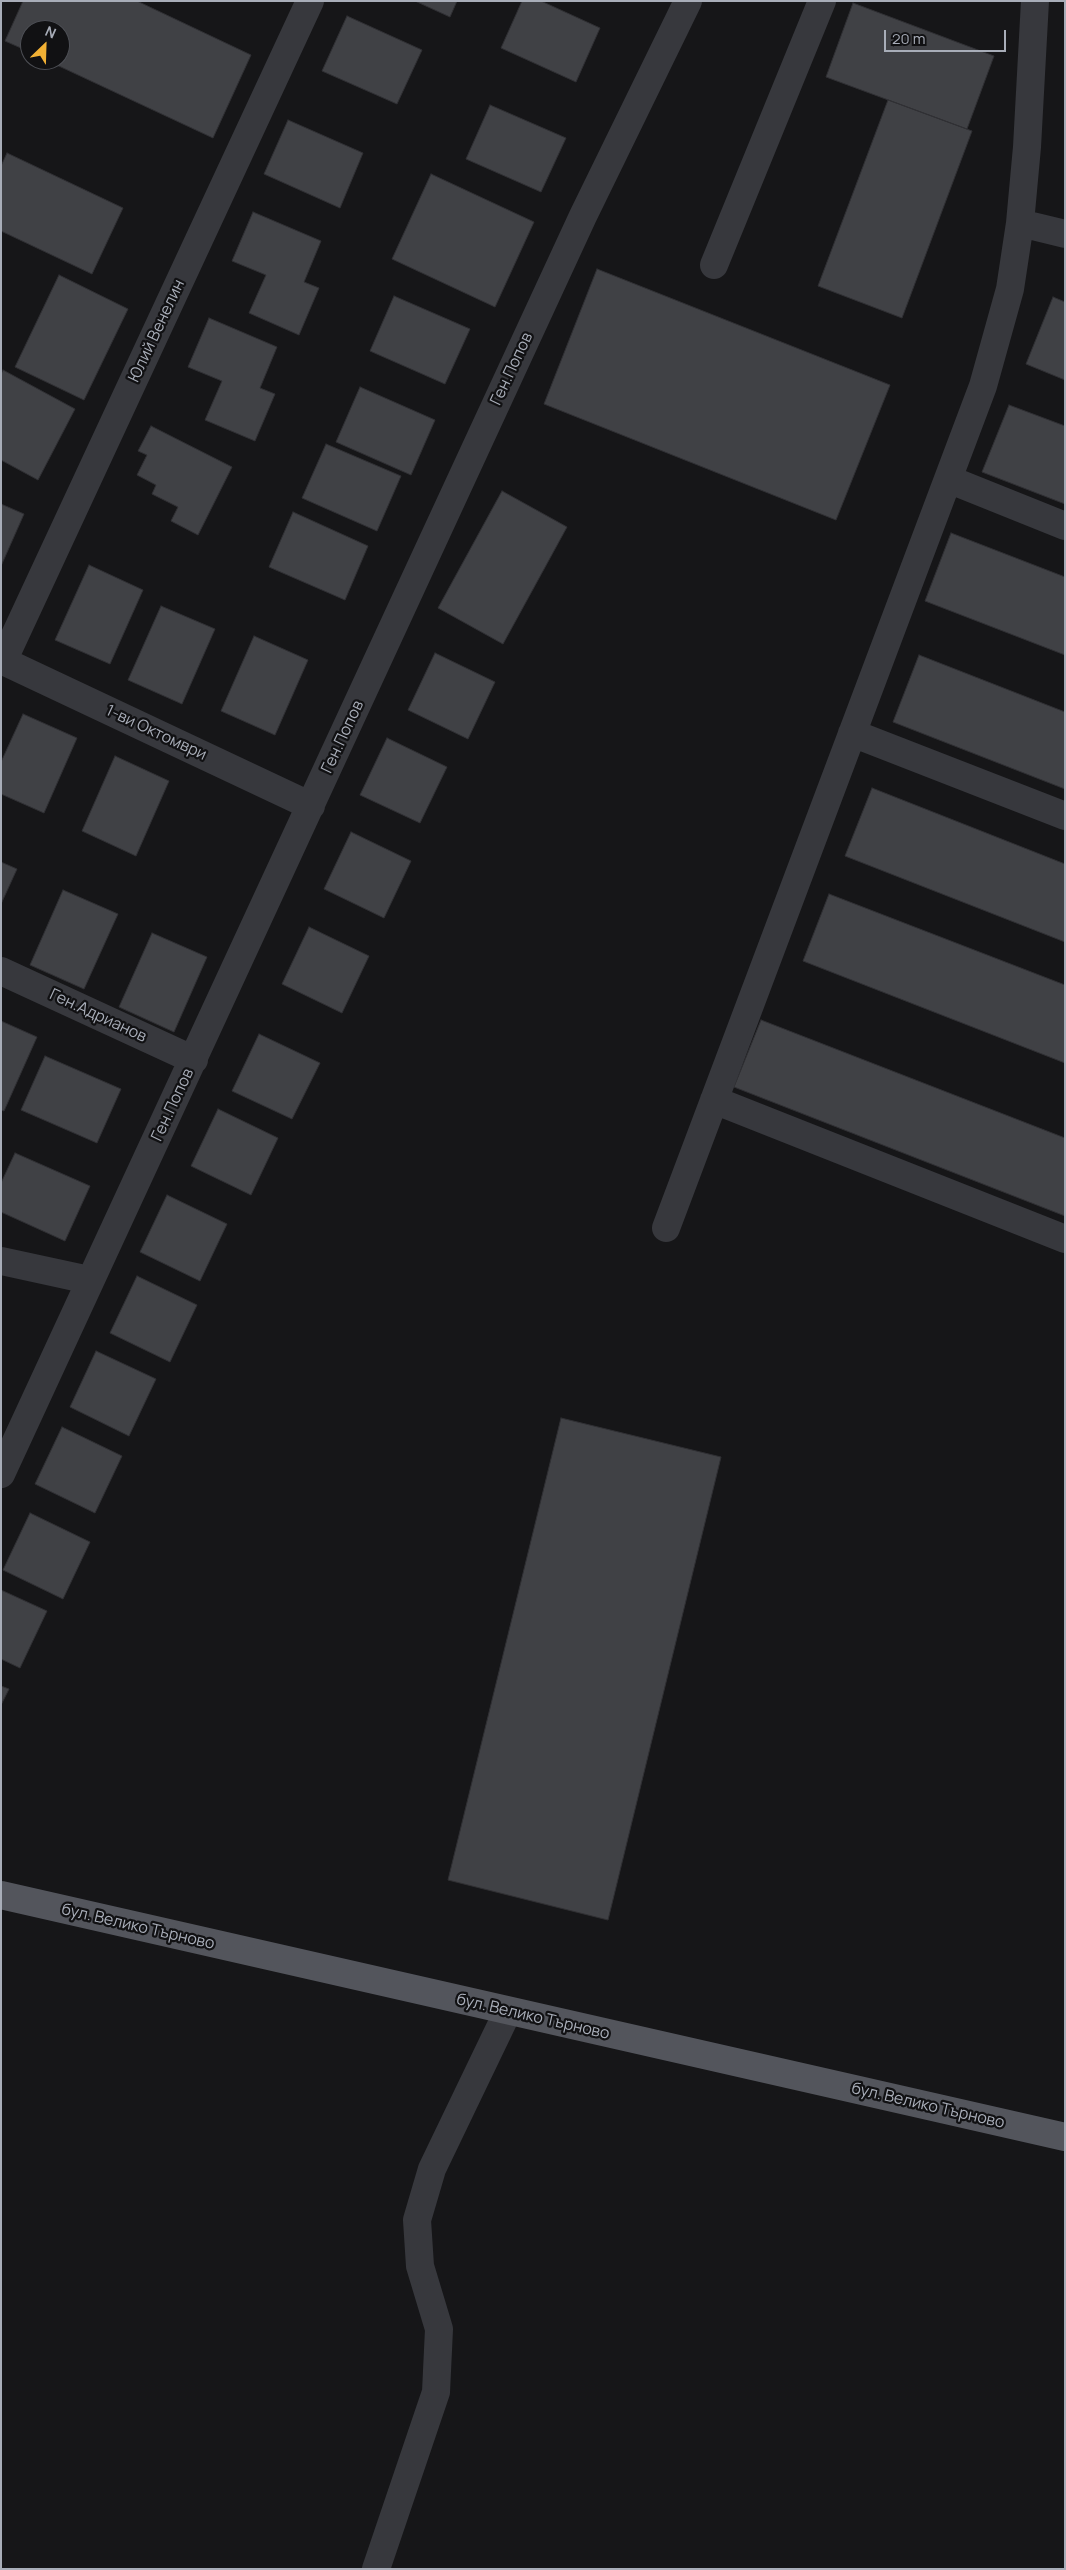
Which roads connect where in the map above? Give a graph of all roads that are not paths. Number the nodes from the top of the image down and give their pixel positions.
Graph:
1 (310, 1) edge
2 (688, 1) edge
3 (822, 1) edge
4 (1035, 1) edge
5 (1020, 223) junction
6 (1065, 234) edge
7 (714, 265) dead end
8 (948, 479) junction
9 (1065, 526) edge
10 (2, 661) edge
11 (852, 733) junction
12 (311, 806) junction
13 (1065, 816) edge
14 (1, 972) edge
15 (194, 1060) junction
16 (714, 1100) junction
17 (666, 1228) dead end
18 (1065, 1239) edge
19 (1, 1261) edge
20 (89, 1280) junction
21 (1, 1474) edge
22 (1, 1895) edge
23 (508, 2012) junction
24 (1065, 2137) edge
25 (376, 2569) edge

1 - 10 street, Юлий Венелин
2 - 12 street, Ген.Попов
3 - 7 street
4 - 5 street
5 - 6 street
5 - 8 street
8 - 9 street
8 - 11 street
10 - 12 street, 1-ви Октомври
11 - 13 street
11 - 16 street
12 - 15 street, Ген.Попов
14 - 15 street, Ген.Адрианов
15 - 20 street, Ген.Попов
16 - 17 street
16 - 18 street
19 - 20 street
20 - 21 street, Ген.Попов
22 - 23 main road, бул. Велико Търново
23 - 24 main road, бул. Велико Търново
23 - 25 street

